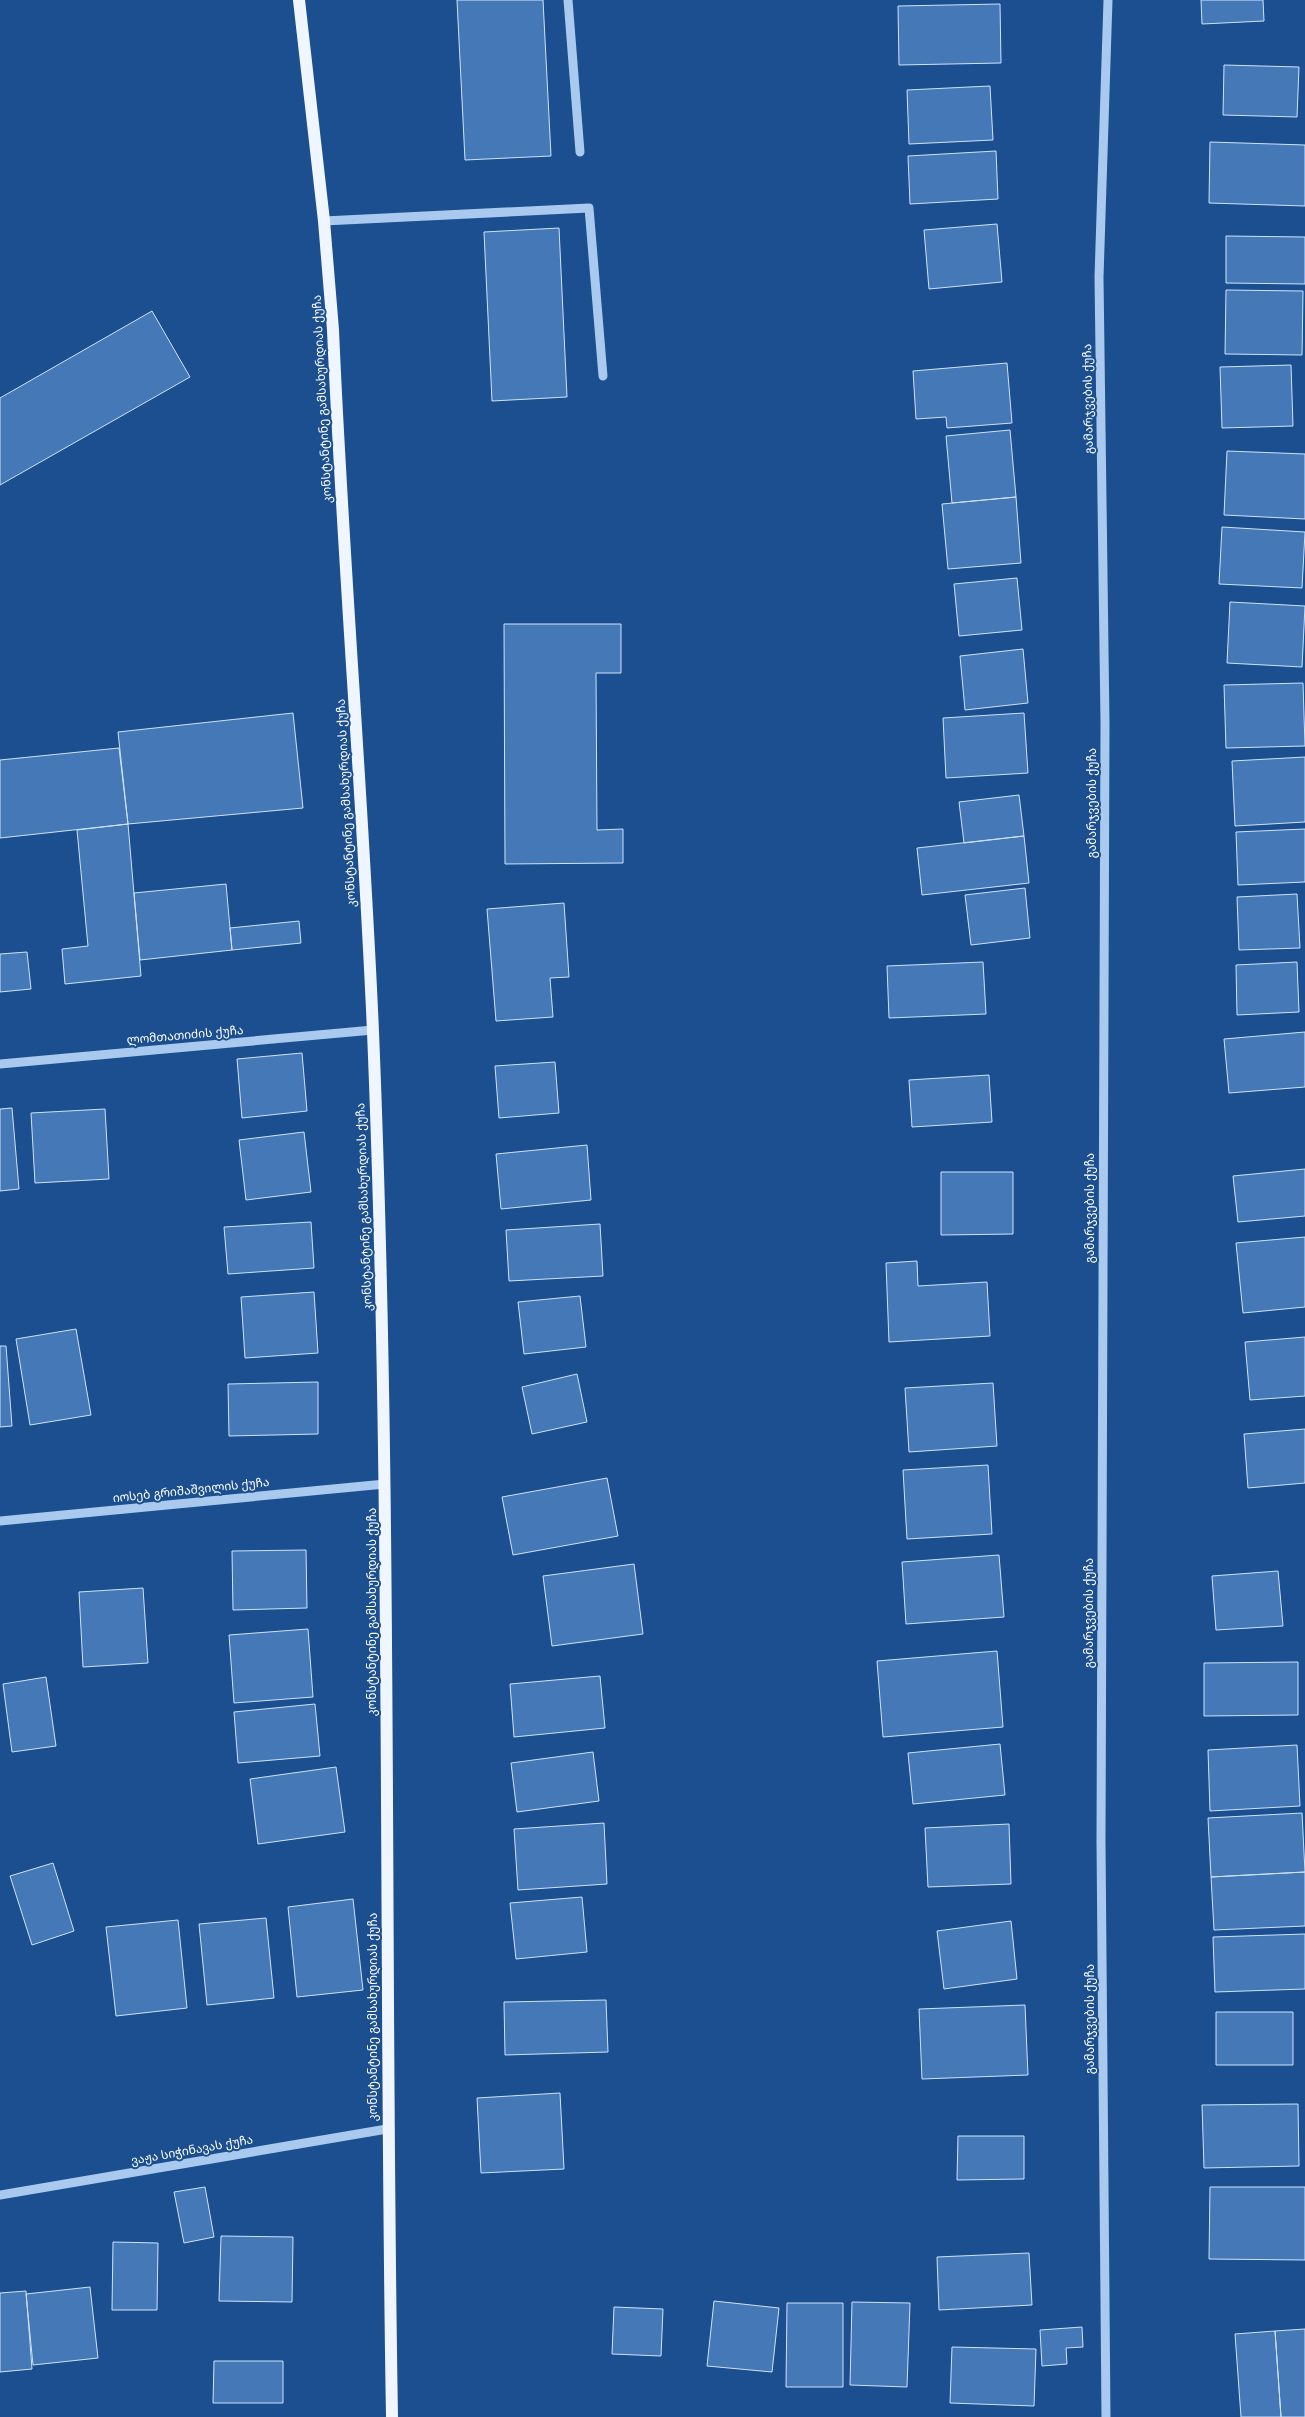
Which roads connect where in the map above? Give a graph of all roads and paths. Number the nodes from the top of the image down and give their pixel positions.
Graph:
1 (299, 0) edge
2 (568, 0) edge
3 (1108, 0) edge
4 (580, 152) dead end
5 (324, 221) junction
6 (603, 376) dead end
7 (373, 1030) junction
8 (0, 1064) edge
9 (385, 1484) junction
10 (0, 1521) edge
11 (387, 2129) junction
12 (0, 2195) edge
13 (392, 2417) edge
14 (1106, 2417) edge

1 - 5 main road, კონსტანტინე გამსახურდიას ქუჩა
2 - 4 street
3 - 14 street, გამარჯვების ქუჩა
5 - 6 street
5 - 7 main road, კონსტანტინე გამსახურდიას ქუჩა
7 - 8 street, ლომთათიძის ქუჩა
7 - 9 main road, კონსტანტინე გამსახურდიას ქუჩა
9 - 10 street, იოსებ გრიშაშვილის ქუჩა
9 - 11 main road, კონსტანტინე გამსახურდიას ქუჩა
11 - 12 street, ვაჟა სიჭინავას ქუჩა
11 - 13 main road, კონსტანტინე გამსახურდიას ქუჩა

